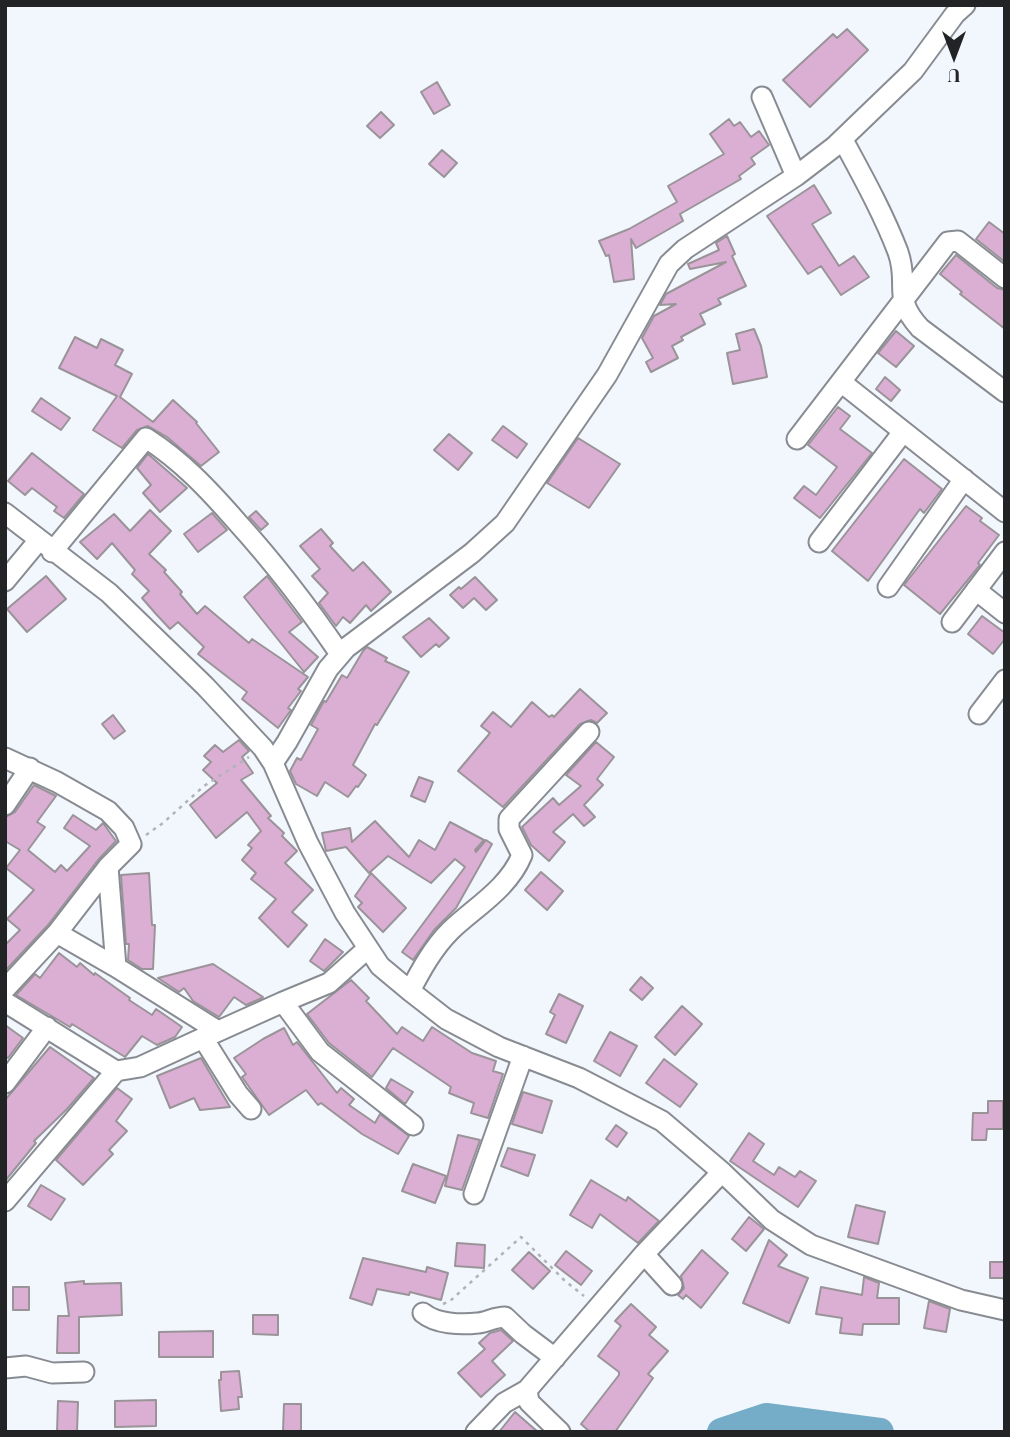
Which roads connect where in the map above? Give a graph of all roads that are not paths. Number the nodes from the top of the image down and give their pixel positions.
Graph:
1 (965, 5) edge
2 (762, 97) dead end
3 (843, 140) junction
4 (796, 176) junction
5 (1005, 278) edge
6 (903, 303) junction
7 (841, 382) junction
8 (1005, 393) edge
9 (904, 432) junction
10 (797, 439) dead end
11 (964, 480) junction
12 (1005, 512) edge
13 (5, 513) edge
14 (819, 542) dead end
15 (46, 546) junction
16 (1005, 552) edge
17 (5, 581) edge
18 (888, 587) dead end
19 (976, 590) junction
20 (1005, 613) edge
21 (952, 622) dead end
22 (340, 654) junction
23 (1005, 680) edge
24 (998, 703) edge
25 (979, 714) dead end
26 (589, 732) dead end
27 (268, 755) junction
28 (5, 758) edge
29 (30, 768) junction
30 (5, 805) edge
31 (108, 867) junction
32 (57, 933) junction
33 (367, 948) junction
34 (116, 967) junction
35 (5, 989) edge
36 (410, 991) junction
37 (5, 1002) edge
38 (283, 1002) junction
39 (47, 1027) junction
40 (210, 1035) junction
41 (523, 1056) junction
42 (116, 1071) junction
43 (5, 1083) edge
44 (251, 1109) dead end
45 (413, 1125) dead end
46 (722, 1172) junction
47 (474, 1194) dead end
48 (5, 1201) edge
49 (644, 1254) junction
50 (672, 1285) dead end
51 (1005, 1310) edge
52 (423, 1313) road end
53 (555, 1358) junction
54 (5, 1368) edge
55 (84, 1372) dead end
56 (527, 1390) junction
57 (476, 1432) edge
58 (560, 1432) edge

1 - 3 street
2 - 4 street
3 - 4 street
3 - 6 street
4 - 22 street
5 - 6 street
6 - 7 street
6 - 8 street
7 - 9 street
7 - 10 street
9 - 11 street
9 - 14 street
11 - 12 street
11 - 18 street
13 - 15 street
15 - 17 street
15 - 22 street
15 - 27 street
16 - 19 street
19 - 20 street
19 - 21 street
22 - 27 street
23 - 24 street
24 - 25 street
26 - 36 street
27 - 33 street
28 - 29 street
29 - 30 street
29 - 31 street
31 - 32 street
31 - 34 street
32 - 34 street
32 - 35 street
33 - 36 street
33 - 38 street
34 - 40 street
36 - 41 street
37 - 39 street
38 - 40 street
38 - 45 street
39 - 42 street
39 - 43 street
40 - 42 street
40 - 44 street
41 - 46 street
41 - 47 street
42 - 48 street
46 - 49 street
46 - 51 street
49 - 50 street
49 - 53 street
52 - 53 street
53 - 56 street
54 - 55 street
56 - 57 street
56 - 58 street

